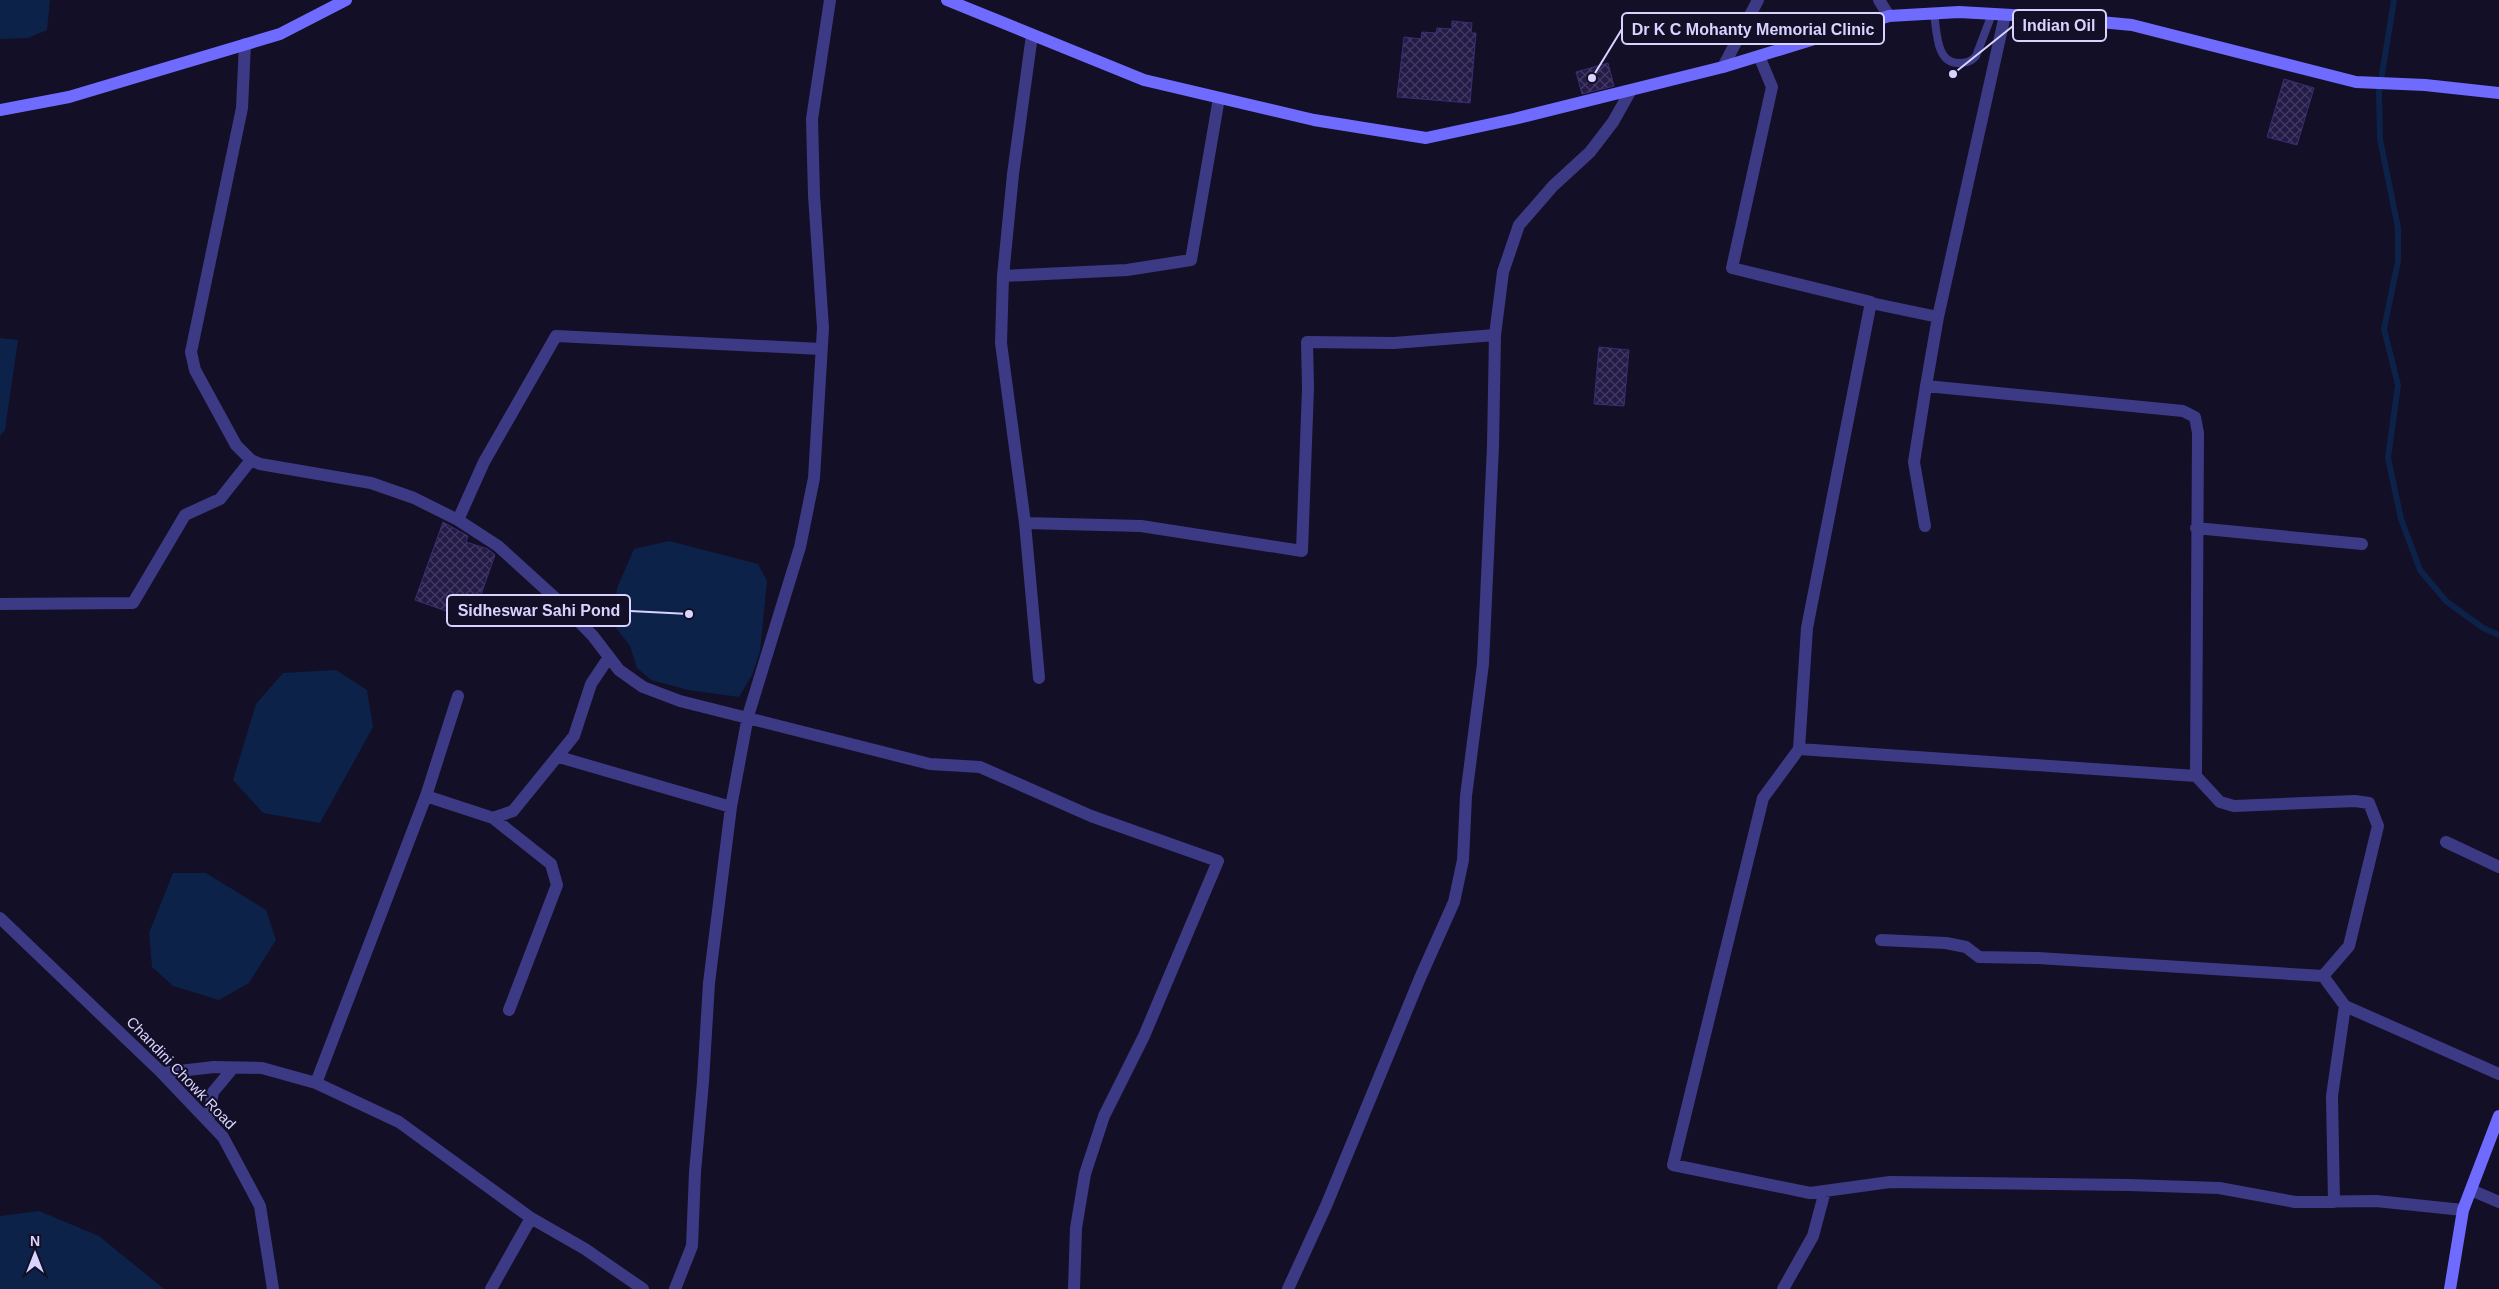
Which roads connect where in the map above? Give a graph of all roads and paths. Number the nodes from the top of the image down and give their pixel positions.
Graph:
1 (346, 0) edge
2 (830, 0) edge
3 (947, 0) edge
4 (1758, 0) edge
5 (1879, 0) edge
6 (1934, 14) junction
7 (1992, 14) junction
8 (2005, 15) junction
9 (1889, 16) junction
10 (1032, 34) junction
11 (245, 44) junction
12 (1759, 56) junction
13 (1723, 67) junction
14 (1631, 90) junction
15 (2499, 93) edge
16 (1219, 98) junction
17 (0, 110) edge
18 (1003, 276) junction
19 (1871, 303) junction
20 (1938, 317) junction
21 (1495, 335) junction
22 (821, 349) junction
23 (1926, 386) junction
24 (251, 460) junction
25 (458, 520) junction
26 (1025, 523) junction
27 (1925, 526) dead end
28 (2196, 528) junction
29 (2362, 544) dead end
30 (0, 604) edge
31 (609, 657) junction
32 (1039, 678) dead end
33 (458, 696) dead end
34 (748, 716) junction
35 (1799, 749) junction
36 (559, 756) junction
37 (2196, 776) junction
38 (426, 796) junction
39 (730, 806) junction
40 (493, 818) junction
41 (2446, 842) dead end
42 (2499, 867) edge
43 (0, 918) edge
44 (1882, 940) dead end
45 (2323, 976) junction
46 (2345, 1006) junction
47 (509, 1010) dead end
48 (232, 1068) junction
49 (162, 1073) junction
50 (2499, 1074) edge
51 (316, 1083) junction
52 (2499, 1116) edge
53 (208, 1121) junction
54 (2471, 1190) junction
55 (1825, 1191) junction
56 (2334, 1202) junction
57 (2499, 1202) edge
58 (2463, 1210) junction
59 (531, 1218) junction
60 (273, 1289) edge
61 (492, 1289) edge
62 (643, 1289) edge
63 (676, 1289) edge
64 (1074, 1289) edge
65 (1288, 1289) edge
66 (1783, 1289) edge
67 (2450, 1289) edge

1 - 11 main road
2 - 22 street
3 - 10 main road
4 - 13 street
5 - 9 street
6 - 7 main road
6 - 7 lane
6 - 9 main road
7 - 8 main road
8 - 15 main road
8 - 20 street
9 - 12 main road
10 - 16 main road
10 - 18 street
11 - 17 main road
11 - 24 street
12 - 13 main road
12 - 19 street
13 - 14 main road
14 - 16 main road
14 - 21 street
16 - 18 street
18 - 26 street
19 - 20 street
19 - 35 street
20 - 23 street
21 - 26 street
21 - 65 street
22 - 25 street
22 - 34 street
23 - 27 street
23 - 28 street
24 - 25 street
24 - 30 street
25 - 31 street
26 - 32 street
28 - 29 street
28 - 37 street
31 - 34 street
31 - 36 street
33 - 38 street
34 - 39 street
34 - 64 street
35 - 37 street
35 - 55 street
36 - 39 street
36 - 40 street
37 - 45 street
38 - 40 street
38 - 51 street
39 - 63 street
40 - 47 street
41 - 42 street
43 - 49 street, Chandini Chowk Road
44 - 45 street
45 - 46 street
46 - 50 street
46 - 56 street
48 - 49 street
48 - 51 street
48 - 53 street
49 - 53 street, Chandini Chowk Road
51 - 59 street
52 - 54 main road
53 - 60 street, Chandini Chowk Road
54 - 57 street
54 - 58 main road
55 - 56 street
55 - 66 street
56 - 58 street
58 - 67 main road
59 - 61 street
59 - 62 street

